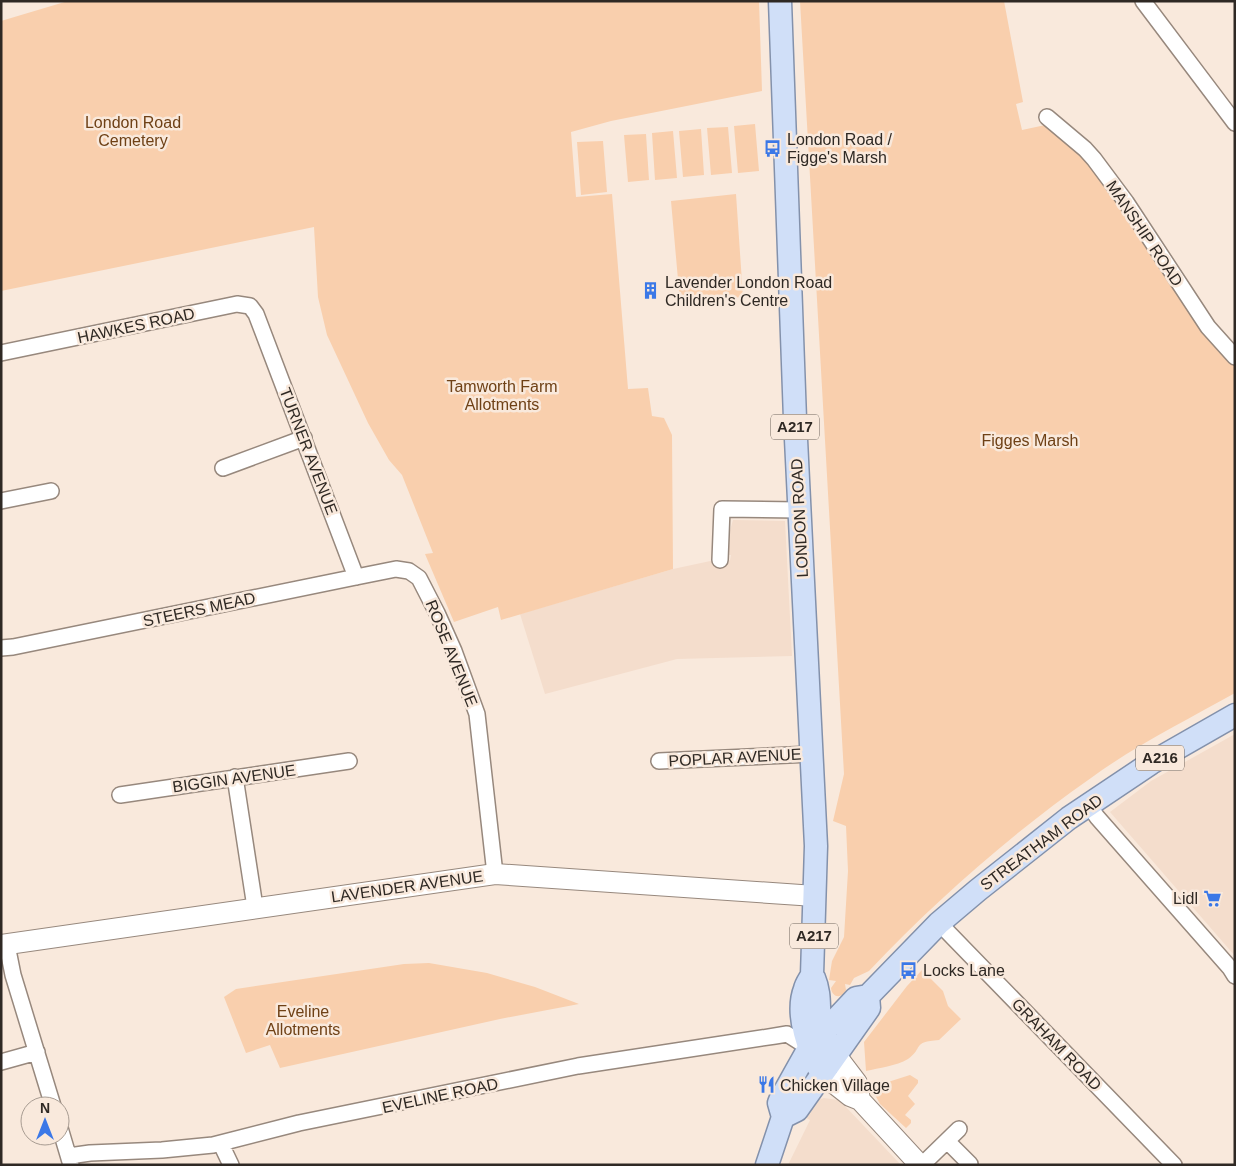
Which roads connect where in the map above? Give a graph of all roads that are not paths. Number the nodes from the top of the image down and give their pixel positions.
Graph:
1 (780, 1) edge
2 (1143, 1) edge
3 (1047, 117) dead end
4 (1235, 122) edge
5 (260, 325) joint
6 (1, 353) edge
7 (1235, 357) edge
8 (304, 438) junction
9 (223, 468) dead end
10 (51, 491) dead end
11 (1, 502) edge
12 (799, 510) junction
13 (720, 560) dead end
14 (396, 569) joint
15 (356, 577) junction
16 (1, 648) edge
17 (1235, 715) edge
18 (811, 754) junction
19 (348, 761) dead end
20 (659, 761) dead end
21 (235, 777) junction
22 (120, 795) dead end
23 (1088, 804) junction
24 (494, 874) junction
25 (815, 896) junction
26 (255, 908) junction
27 (939, 923) junction
28 (4, 945) edge
29 (1235, 976) edge
30 (868, 996) junction
31 (815, 1041) junction
32 (37, 1052) junction
33 (835, 1054) junction
34 (1, 1062) edge
35 (822, 1074) junction
36 (50, 1096) edge
37 (860, 1100) junction
38 (784, 1117) junction
39 (959, 1129) dead end
40 (947, 1141) junction
41 (221, 1144) junction
42 (66, 1146) edge
43 (70, 1160) edge
44 (970, 1164) edge
45 (231, 1165) edge
46 (767, 1165) edge
47 (921, 1165) edge
48 (1174, 1165) edge

1 - 12 main road, LONDON ROAD / A217
2 - 4 street
3 - 7 street, MANSHIP ROAD
5 - 6 street, HAWKES ROAD
5 - 8 street, TURNER AVENUE
8 - 9 street
8 - 15 street, TURNER AVENUE
10 - 11 street
12 - 13 street
12 - 18 main road, LONDON ROAD / A217
14 - 15 street, STEERS MEAD
14 - 24 street, ROSE AVENUE
15 - 16 street, STEERS MEAD
17 - 23 main road, STREATHAM ROAD / A216
18 - 20 street, POPLAR AVENUE
18 - 25 main road, LONDON ROAD / A217
19 - 21 street, BIGGIN AVENUE
21 - 22 street, BIGGIN AVENUE
21 - 26 street
23 - 27 main road, STREATHAM ROAD / A216
23 - 29 street
24 - 25 street, LAVENDER AVENUE
24 - 26 street, LAVENDER AVENUE
25 - 31 main road, LONDON ROAD / A217
26 - 28 street, LAVENDER AVENUE
27 - 30 main road, STREATHAM ROAD / A216
27 - 48 street, GRAHAM ROAD
28 - 32 street
30 - 31 main road, STREATHAM ROAD / A216
30 - 33 main road, STREATHAM ROAD / A216
31 - 33 main road
31 - 35 main road
31 - 38 main road
31 - 41 street, EVELINE ROAD
32 - 34 street
32 - 36 street
33 - 35 main road, STREATHAM ROAD
33 - 37 street
35 - 37 street
35 - 38 main road
37 - 47 street
38 - 46 main road
39 - 40 street
40 - 44 street
40 - 47 street
41 - 43 street, EVELINE ROAD
41 - 45 street
42 - 43 street

